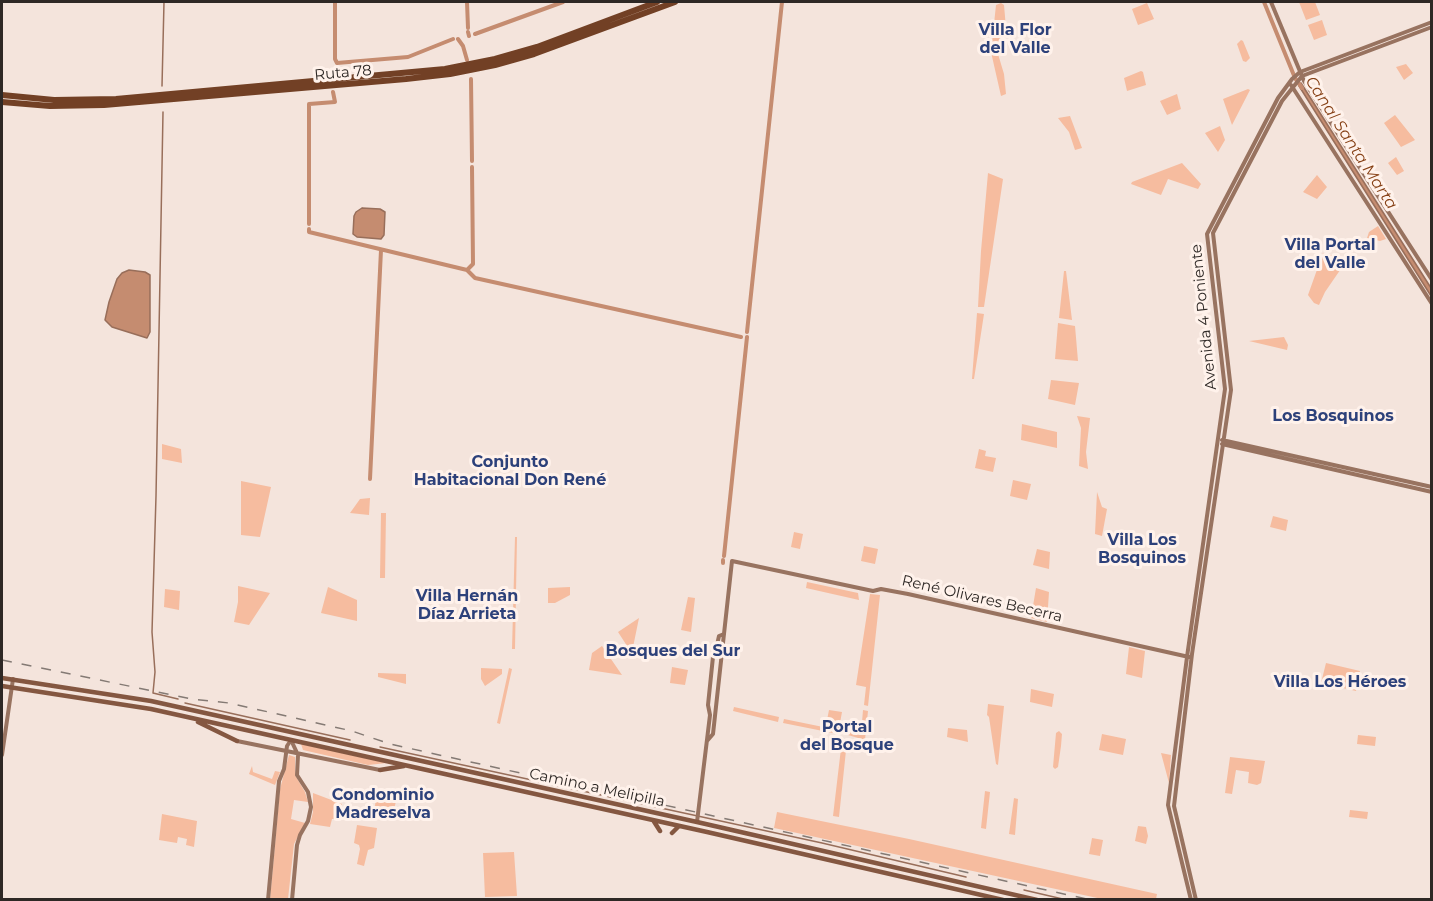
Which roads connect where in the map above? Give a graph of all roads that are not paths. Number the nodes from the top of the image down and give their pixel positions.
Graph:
1 (657, 2) edge
2 (675, 2) edge
3 (1271, 2) edge
4 (1431, 22) edge
5 (1431, 27) edge
6 (1300, 75) junction
7 (1292, 83) junction
8 (2, 96) edge
9 (2, 102) edge
10 (1431, 280) edge
11 (1431, 304) edge
12 (1221, 442) junction
13 (1431, 487) edge
14 (1431, 492) edge
15 (724, 634) junction
16 (1189, 657) junction
17 (2, 678) edge
18 (13, 679) junction
19 (2, 686) edge
20 (12, 688) junction
21 (190, 718) junction
22 (281, 731) junction
23 (302, 735) junction
24 (291, 740) junction
25 (237, 741) joint
26 (707, 741) junction
27 (286, 752) junction
28 (2, 755) edge
29 (298, 755) junction
30 (406, 765) junction
31 (392, 768) junction
32 (380, 770) joint
33 (390, 775) dead end
34 (505, 780) junction
35 (515, 782) junction
36 (504, 787) junction
37 (513, 790) junction
38 (698, 818) junction
39 (653, 820) junction
40 (679, 826) junction
41 (660, 831) dead end
42 (672, 833) dead end
43 (1034, 899) edge
44 (268, 900) edge
45 (292, 900) edge
46 (1003, 900) edge
47 (1191, 900) edge
48 (1196, 900) edge

1 - 8 highway, Ruta 78
2 - 9 highway, Ruta 78
3 - 6 street
4 - 6 street, Avenida 4 Poniente
5 - 6 street, Avenida 4 Poniente
6 - 7 street, Avenida 4 Poniente
6 - 10 street
7 - 11 street
7 - 12 street, Avenida 4 Poniente
12 - 13 street
12 - 14 street
12 - 16 street, Avenida 4 Poniente
15 - 16 street, René Olivares Becerra
15 - 26 street
15 - 26 street
16 - 47 street, Avenida 4 Poniente
16 - 48 street, Avenida 4 Poniente
17 - 18 main road, Camino a Melipilla
18 - 20 street
18 - 22 main road, Camino a Melipilla
19 - 20 main road, Camino a Melipilla
20 - 21 main road, Camino a Melipilla
20 - 28 street
21 - 24 main road, Camino a Melipilla
21 - 25 main road
22 - 23 main road, Camino a Melipilla
22 - 24 main road
23 - 24 main road
23 - 34 main road, Camino a Melipilla
24 - 27 street
24 - 29 street
24 - 30 main road, Camino a Melipilla
25 - 27 street
26 - 38 street
27 - 29 street
27 - 44 street
29 - 32 street
29 - 45 street
30 - 31 main road
30 - 36 main road, Camino a Melipilla
31 - 32 main road
31 - 33 main road
34 - 35 main road, Camino a Melipilla
34 - 36 main road
35 - 37 main road
35 - 38 main road, Camino a Melipilla
36 - 37 main road, Camino a Melipilla
37 - 39 main road, Camino a Melipilla
38 - 43 main road, Camino a Melipilla
39 - 40 main road, Camino a Melipilla
39 - 41 main road
40 - 42 main road
40 - 46 main road, Camino a Melipilla

